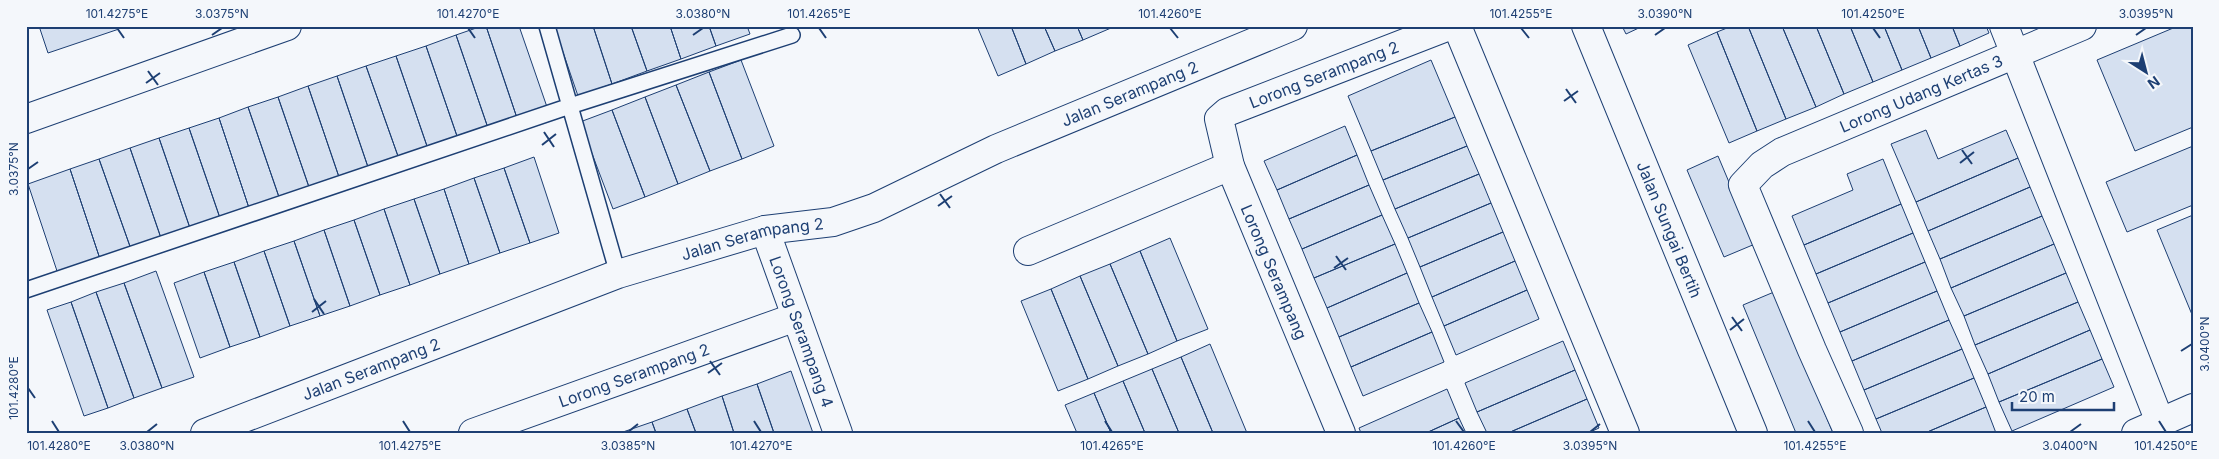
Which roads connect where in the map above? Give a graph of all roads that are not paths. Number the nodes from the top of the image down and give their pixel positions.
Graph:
1 (287, 26) edge
2 (547, 26) edge
3 (1293, 26) edge
4 (1449, 26) edge
5 (1456, 26) edge
6 (1586, 26) edge
7 (2004, 26) edge
8 (2082, 26) edge
9 (792, 35) dead end
10 (2015, 55) junction
11 (570, 106) junction
12 (1226, 112) joint
13 (26, 119) edge
14 (1230, 166) junction
15 (765, 230) junction
16 (1028, 251) dead end
17 (618, 274) junction
18 (26, 290) edge
19 (796, 317) junction
20 (2193, 408) edge
21 (2148, 428) edge
22 (205, 433) edge
23 (473, 433) edge
24 (838, 433) edge
25 (1341, 433) edge
26 (1625, 433) edge
27 (1753, 433) edge
28 (1849, 433) edge

1 - 13 street
2 - 11 lane
3 - 15 street, Jalan Serampang 2
4 - 12 street, Lorong Serampang 2
5 - 26 street
6 - 27 street, Jalan Sungai Bertih
7 - 10 street
8 - 10 street, Lorong Udang Kertas 3
9 - 11 lane
10 - 21 street
10 - 28 street, Lorong Udang Kertas 3
11 - 17 lane
11 - 18 lane
12 - 14 street, Lorong Serampang
14 - 16 street
14 - 25 street, Lorong Serampang
15 - 17 street, Jalan Serampang 2
15 - 19 street, Lorong Serampang 4
17 - 22 street, Jalan Serampang 2
19 - 23 street, Lorong Serampang 2
19 - 24 street, Lorong Serampang 4
20 - 21 street

